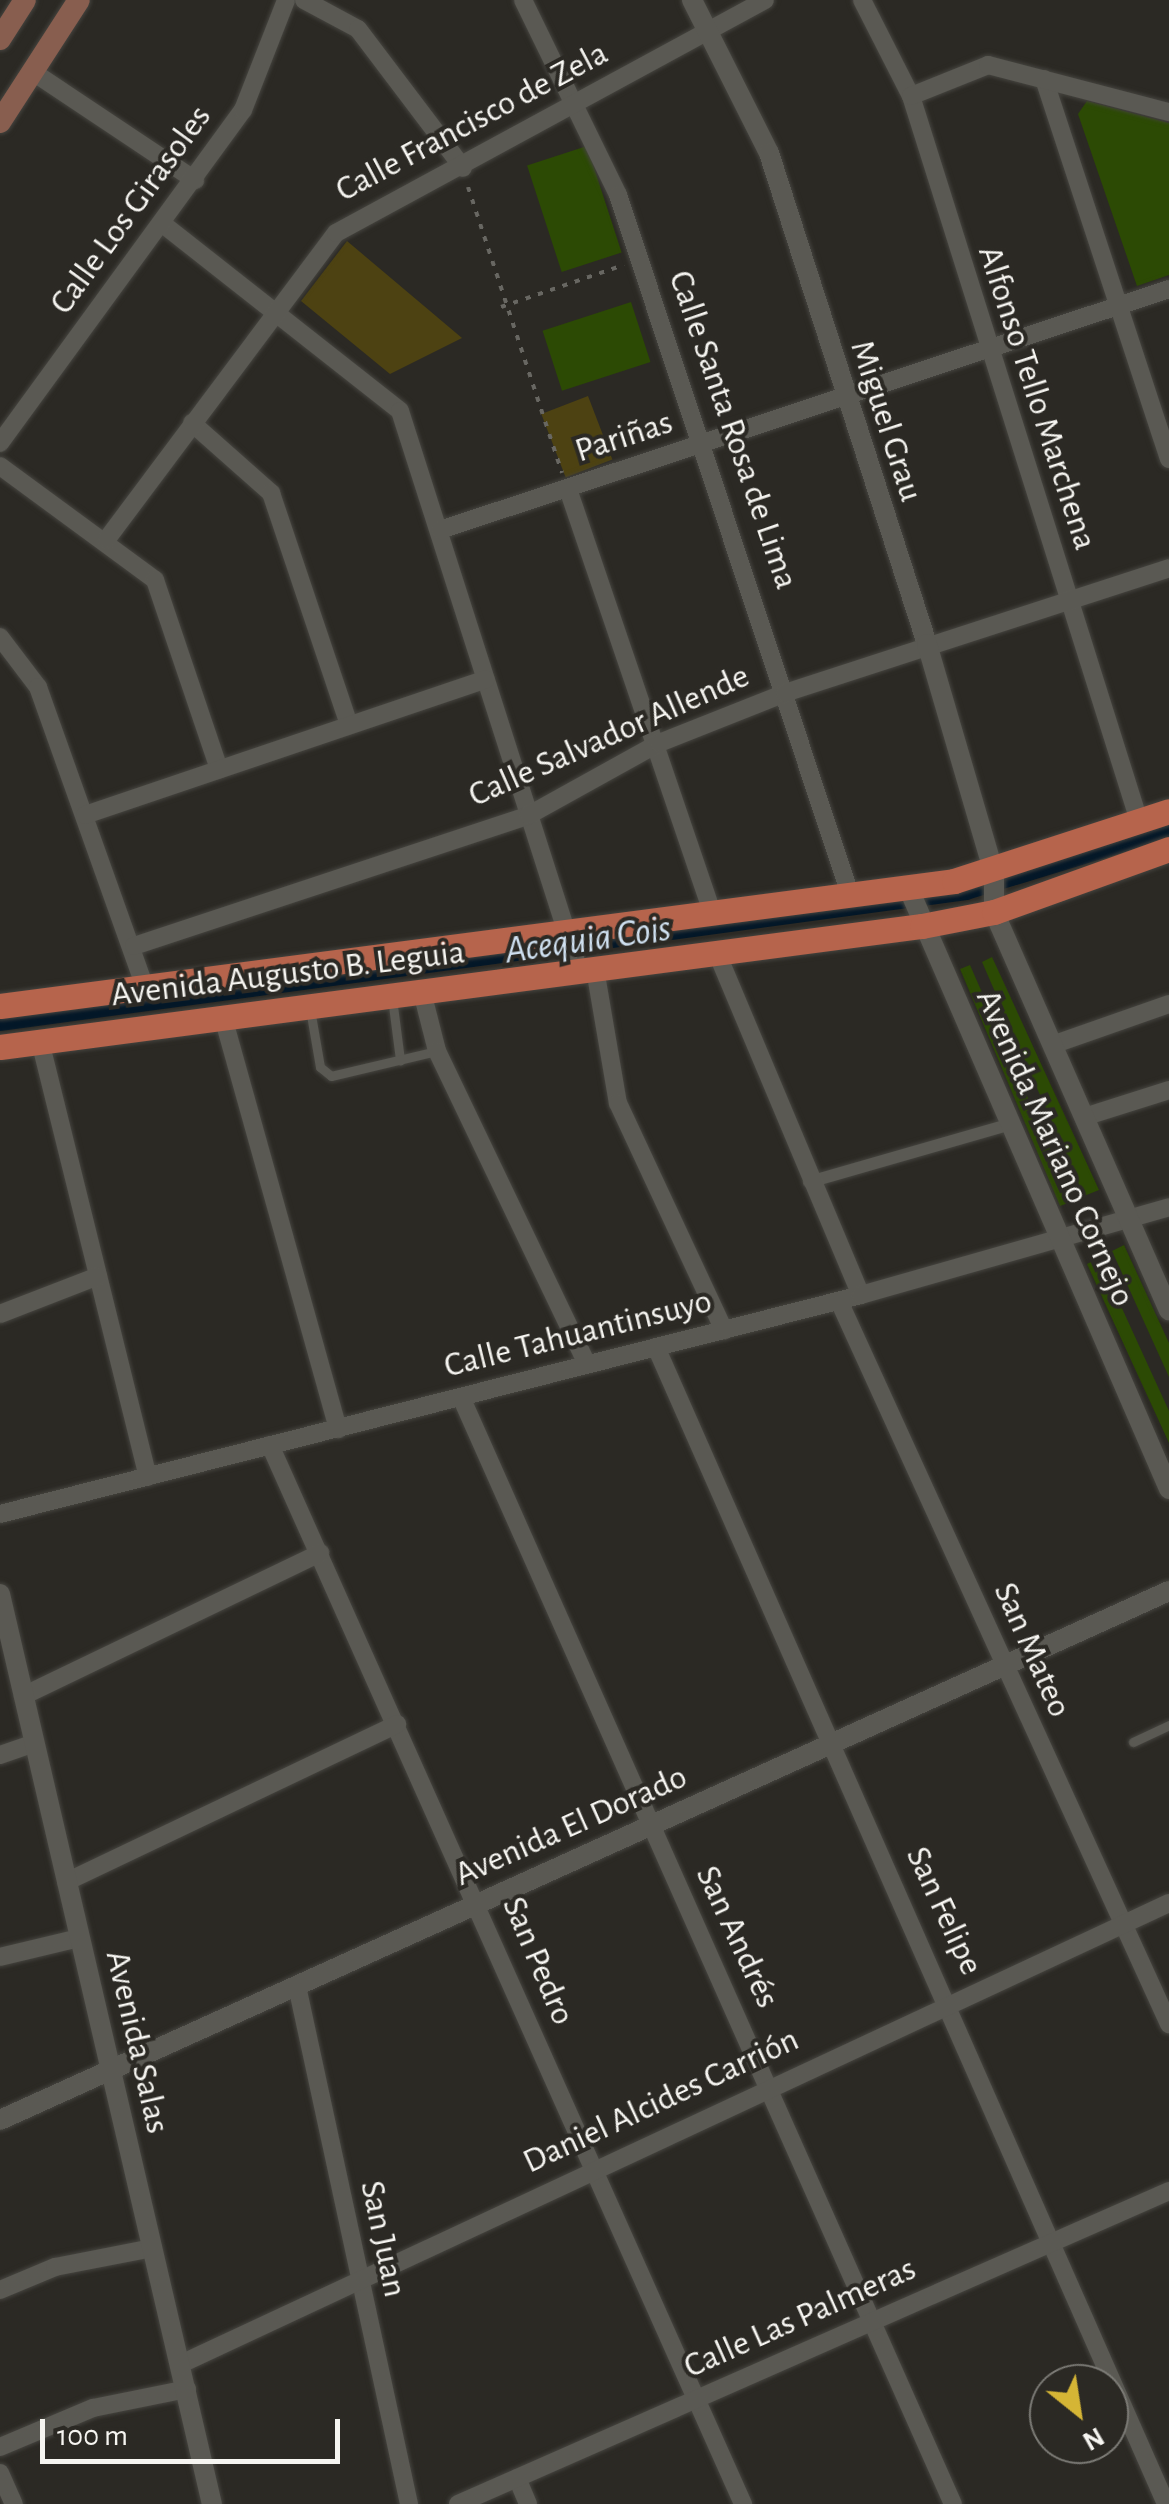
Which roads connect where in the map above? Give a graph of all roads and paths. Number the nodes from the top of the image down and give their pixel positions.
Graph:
1 (25, 0) edge
2 (79, 0) edge
3 (286, 0) edge
4 (304, 0) edge
5 (524, 0) edge
6 (692, 0) edge
7 (764, 0) edge
8 (862, 0) edge
9 (710, 30) junction
10 (0, 39) edge
11 (33, 72) junction
12 (1044, 79) junction
13 (911, 96) junction
14 (578, 102) junction
15 (1169, 112) edge
16 (0, 122) edge
17 (463, 168) junction
18 (195, 180) junction
19 (164, 225) junction
20 (641, 260) junction
21 (1169, 289) edge
22 (1120, 306) junction
23 (500, 307) junction
24 (276, 308) junction
25 (985, 352) junction
26 (843, 400) junction
27 (0, 410) edge
28 (16, 422) junction
29 (192, 423) junction
30 (0, 443) edge
31 (706, 444) junction
32 (1169, 459) edge
33 (0, 466) edge
34 (568, 489) junction
35 (440, 530) junction
36 (107, 539) junction
37 (1169, 568) edge
38 (1068, 600) junction
39 (0, 638) edge
40 (927, 644) junction
41 (486, 679) junction
42 (785, 693) junction
43 (349, 725) junction
44 (659, 743) junction
45 (219, 769) junction
46 (1169, 811) edge
47 (85, 815) junction
48 (529, 815) junction
49 (1140, 822) junction
50 (1169, 849) edge
51 (994, 874) junction
52 (908, 888) junction
53 (850, 894) junction
54 (994, 911) junction
55 (712, 912) junction
56 (922, 925) junction
57 (567, 932) junction
58 (134, 946) junction
59 (717, 953) junction
60 (584, 970) junction
61 (144, 987) junction
62 (422, 992) junction
63 (391, 996) junction
64 (1169, 1004) edge
65 (0, 1006) edge
66 (310, 1006) junction
67 (223, 1018) junction
68 (40, 1041) junction
69 (1052, 1045) junction
70 (0, 1046) edge
71 (437, 1051) junction
72 (400, 1060) junction
73 (1169, 1090) edge
74 (1084, 1118) junction
75 (1008, 1125) junction
76 (809, 1182) junction
77 (1169, 1207) edge
78 (1128, 1218) junction
79 (1058, 1236) junction
80 (98, 1276) junction
81 (861, 1296) junction
82 (839, 1300) junction
83 (1169, 1310) edge
84 (0, 1314) edge
85 (724, 1330) junction
86 (656, 1348) junction
87 (587, 1364) junction
88 (461, 1397) junction
89 (338, 1428) junction
90 (270, 1444) junction
91 (148, 1477) junction
92 (1169, 1489) edge
93 (0, 1514) edge
94 (320, 1554) junction
95 (1169, 1591) edge
96 (0, 1594) edge
97 (1004, 1666) junction
98 (24, 1696) junction
99 (397, 1724) junction
100 (1169, 1725) edge
101 (1134, 1742) dead end
102 (34, 1743) junction
103 (831, 1744) junction
104 (0, 1755) edge
105 (650, 1826) junction
106 (66, 1882) junction
107 (1169, 1903) edge
108 (479, 1904) junction
109 (1123, 1924) junction
110 (79, 1938) junction
111 (0, 1957) edge
112 (298, 1986) junction
113 (950, 2004) junction
114 (1169, 2024) edge
115 (110, 2072) junction
116 (770, 2086) junction
117 (0, 2120) edge
118 (590, 2168) junction
119 (1169, 2191) edge
120 (1053, 2242) junction
121 (153, 2248) junction
122 (358, 2282) junction
123 (0, 2290) edge
124 (874, 2321) junction
125 (183, 2363) junction
126 (187, 2389) junction
127 (695, 2400) junction
128 (0, 2447) edge
129 (0, 2473) edge
130 (516, 2478) junction
131 (14, 2504) edge
132 (212, 2504) edge
133 (408, 2504) edge
134 (458, 2504) edge
135 (528, 2504) edge
136 (743, 2504) edge
137 (953, 2504) edge
138 (1166, 2504) edge

1 - 10 main road
2 - 11 main road
3 - 18 street, Calle Los Girasoles
4 - 17 street
5 - 14 street, Calle Santa Rosa de Lima
6 - 9 street, Miguel Grau
7 - 9 street, Calle Francisco de Zela
8 - 13 street, Alfonso Tello Marchena
9 - 14 street, Calle Francisco de Zela
9 - 26 street, Miguel Grau
11 - 16 main road
11 - 18 street
12 - 13 street
12 - 15 street
12 - 22 street
13 - 25 street, Alfonso Tello Marchena
14 - 17 street, Calle Francisco de Zela
14 - 20 street, Calle Santa Rosa de Lima
17 - 23 path
17 - 24 street, Calle Francisco de Zela
18 - 19 street, Calle Los Girasoles
19 - 24 street
19 - 28 street, Calle Los Girasoles
20 - 23 path
20 - 31 street, Calle Santa Rosa de Lima
21 - 22 street, Pariñas
22 - 25 street, Pariñas
22 - 32 street
23 - 34 path
24 - 29 street, Calle Francisco de Zela
24 - 35 street
25 - 26 street, Pariñas
25 - 38 street, Alfonso Tello Marchena
26 - 31 street, Pariñas
26 - 40 street, Miguel Grau
27 - 28 street
28 - 30 street, Calle Los Girasoles
29 - 36 street, Calle Francisco de Zela
29 - 43 street
31 - 34 street, Pariñas
31 - 42 street, Calle Santa Rosa de Lima
33 - 36 street
34 - 35 street, Pariñas
34 - 44 street
35 - 41 street
36 - 45 street
37 - 38 street, Calle Salvador Allende
38 - 40 street, Calle Salvador Allende
38 - 49 street, Alfonso Tello Marchena
39 - 47 street
40 - 42 street, Calle Salvador Allende
40 - 51 street, Miguel Grau
41 - 43 street
41 - 48 street
42 - 44 street, Calle Salvador Allende
42 - 53 street, Calle Santa Rosa de Lima
43 - 45 street
44 - 48 street, Calle Salvador Allende
44 - 55 street
45 - 47 street
46 - 49 main road, Avenida Augusto B. Leguia
47 - 58 street
48 - 57 street
48 - 58 street, Calle Salvador Allende
49 - 51 main road, Avenida Augusto B. Leguia
50 - 54 main road, Avenida Augusto B. Leguia
51 - 52 main road, Avenida Augusto B. Leguia
51 - 54 street, Avenida Mariano Cornejo
52 - 53 main road, Avenida Augusto B. Leguia
52 - 56 street, Avenida Mariano Cornejo
53 - 55 main road, Avenida Augusto B. Leguia
54 - 56 main road, Avenida Augusto B. Leguia
54 - 69 street, Avenida Mariano Cornejo
55 - 57 main road, Avenida Augusto B. Leguia
56 - 59 main road, Avenida Augusto B. Leguia
56 - 75 street, Avenida Mariano Cornejo
57 - 60 street
57 - 61 main road, Avenida Augusto B. Leguia
58 - 61 street
59 - 60 main road, Avenida Augusto B. Leguia
59 - 76 street
60 - 62 main road, Avenida Augusto B. Leguia
60 - 85 street
61 - 65 main road, Avenida Augusto B. Leguia
62 - 63 main road, Avenida Augusto B. Leguia
62 - 71 street
63 - 66 main road, Avenida Augusto B. Leguia
63 - 72 lane
64 - 69 street
66 - 67 main road, Avenida Augusto B. Leguia
66 - 72 lane
67 - 68 main road, Avenida Augusto B. Leguia
67 - 89 street
68 - 70 main road, Avenida Augusto B. Leguia
68 - 80 street
69 - 74 street, Avenida Mariano Cornejo
71 - 72 lane
71 - 87 street
73 - 74 street
74 - 78 street, Avenida Mariano Cornejo
75 - 76 street
75 - 79 street, Avenida Mariano Cornejo
76 - 81 street
77 - 78 street, Calle Tahuantinsuyo
78 - 79 street, Calle Tahuantinsuyo
78 - 83 street, Avenida Mariano Cornejo
79 - 81 street, Calle Tahuantinsuyo
79 - 92 street, Avenida Mariano Cornejo
80 - 84 street
80 - 91 street
81 - 82 street, Calle Tahuantinsuyo
82 - 85 street, Calle Tahuantinsuyo
82 - 97 street, San Mateo
85 - 86 street, Calle Tahuantinsuyo
86 - 87 street, Calle Tahuantinsuyo
86 - 103 street, San Felipe
87 - 88 street, Calle Tahuantinsuyo
88 - 89 street, Calle Tahuantinsuyo
88 - 105 street, San Andrés
89 - 90 street, Calle Tahuantinsuyo
90 - 91 street, Calle Tahuantinsuyo
90 - 94 street, San Pedro
91 - 93 street, Calle Tahuantinsuyo
94 - 98 street
94 - 99 street, San Pedro
95 - 97 street, Avenida El Dorado
96 - 98 street, Avenida Salas
97 - 103 street, Avenida El Dorado
97 - 109 street, San Mateo
98 - 102 street, Avenida Salas
99 - 106 street
99 - 108 street, San Pedro
100 - 101 lane
102 - 104 street
102 - 106 street, Avenida Salas
103 - 105 street, Avenida El Dorado
103 - 113 street, San Felipe
105 - 108 street, Avenida El Dorado
105 - 116 street, San Andrés
106 - 110 street, Avenida Salas
107 - 109 street, Daniel Alcides Carrión
108 - 112 street, Avenida El Dorado
108 - 118 street, San Pedro
109 - 113 street, Daniel Alcides Carrión
109 - 114 street, San Mateo
110 - 111 street
110 - 115 street, Avenida Salas
112 - 115 street, Avenida El Dorado
112 - 122 street, San Juan
113 - 116 street, Daniel Alcides Carrión
113 - 120 street, San Felipe
115 - 117 street, Avenida El Dorado
115 - 121 street, Avenida Salas
116 - 118 street, Daniel Alcides Carrión
116 - 124 street, San Andrés
118 - 122 street, Daniel Alcides Carrión
118 - 127 street, San Pedro
119 - 120 street, Calle Las Palmeras
120 - 124 street, Calle Las Palmeras
120 - 138 street, San Felipe
121 - 123 street
121 - 125 street, Avenida Salas
122 - 125 street, Daniel Alcides Carrión
122 - 133 street, San Juan
124 - 127 street, Calle Las Palmeras
124 - 137 street, San Andrés
125 - 126 street, Avenida Salas
126 - 128 street
126 - 132 street, Avenida Salas
127 - 130 street, Calle Las Palmeras
127 - 136 street, San Pedro
129 - 131 street
130 - 134 street, Calle Las Palmeras
130 - 135 street

